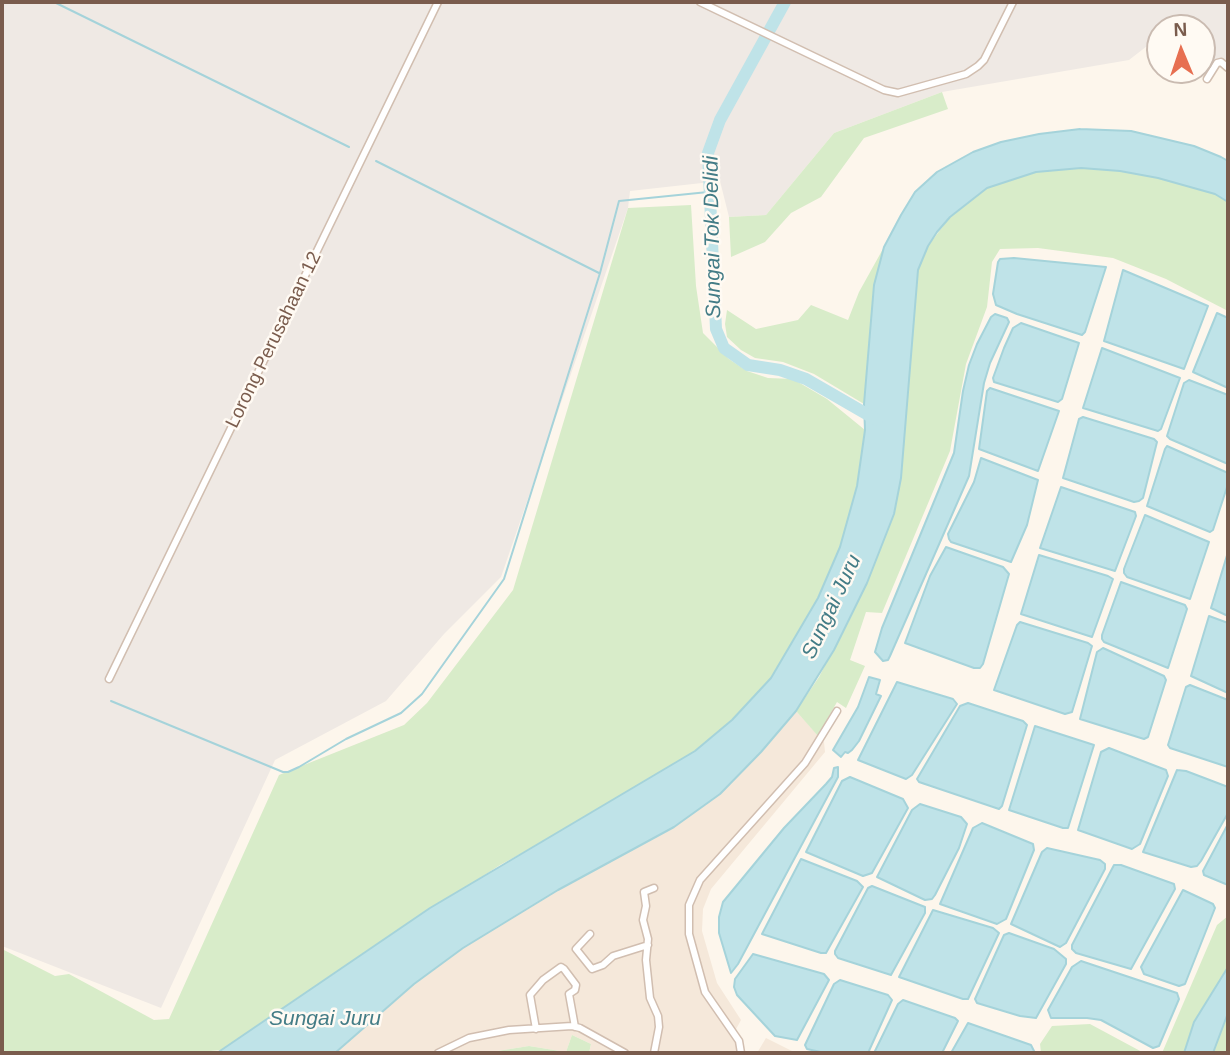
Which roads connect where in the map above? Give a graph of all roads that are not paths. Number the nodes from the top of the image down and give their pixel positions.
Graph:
1 (438, 2) edge
2 (700, 2) edge
3 (1013, 2) edge
4 (109, 679) dead end
5 (837, 711) dead end
6 (654, 888) dead end
7 (590, 933) dead end
8 (648, 945) junction
9 (575, 1027) junction
10 (536, 1028) junction
11 (438, 1053) edge
12 (625, 1053) edge
13 (653, 1053) edge
14 (741, 1053) edge

1 - 4 street, Lorong Perusahaan 12
2 - 3 street
5 - 14 street
6 - 8 street
7 - 8 street
8 - 13 street
9 - 10 street
9 - 10 street
9 - 12 street
10 - 11 street

